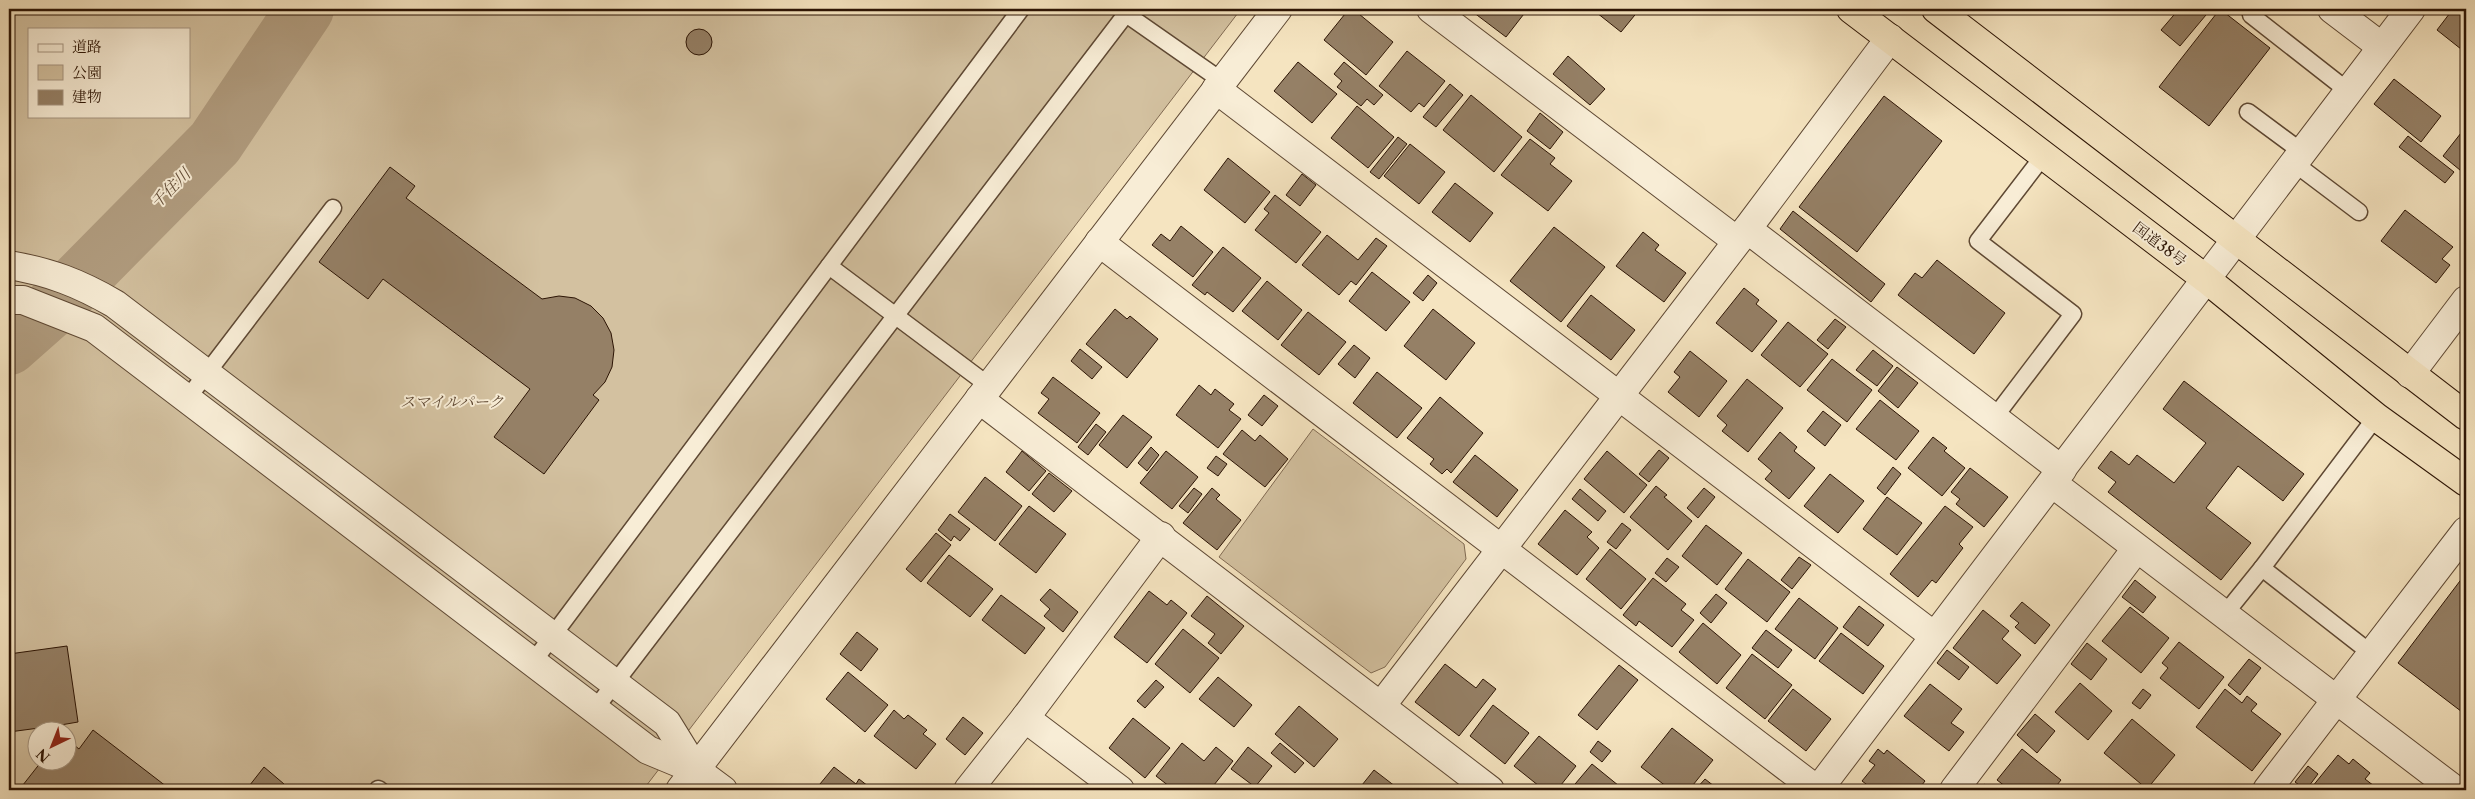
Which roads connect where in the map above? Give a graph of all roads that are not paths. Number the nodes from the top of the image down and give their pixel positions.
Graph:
1 (1021, 9) edge
2 (1278, 9) edge
3 (1431, 9) edge
4 (1851, 9) edge
5 (1936, 9) edge
6 (2256, 9) edge
7 (2332, 9) edge
8 (2411, 9) edge
9 (1125, 11) edge
10 (1890, 38) junction
11 (2382, 47) junction
12 (1219, 85) junction
13 (2348, 92) junction
14 (2248, 112) dead end
15 (2044, 155) junction
16 (2298, 157) junction
17 (333, 208) dead end
18 (2358, 212) dead end
19 (1742, 235) junction
20 (2234, 240) junction
21 (1099, 242) junction
22 (9, 265) edge
23 (829, 266) junction
24 (2206, 279) junction
25 (16, 300) edge
26 (2466, 300) edge
27 (896, 316) junction
28 (207, 374) junction
29 (2410, 374) junction
30 (984, 392) junction
31 (1618, 395) junction
32 (188, 399) junction
33 (2466, 416) edge
34 (1994, 418) junction
35 (2376, 418) junction
36 (2057, 476) junction
37 (2466, 482) edge
38 (2466, 531) edge
39 (1161, 536) junction
40 (2136, 549) junction
41 (1502, 550) junction
42 (2262, 568) junction
43 (2224, 615) junction
44 (553, 636) junction
45 (1934, 636) junction
46 (2372, 654) junction
47 (534, 662) junction
48 (615, 684) junction
49 (2336, 701) junction
50 (1380, 706) junction
51 (595, 710) junction
52 (1025, 718) junction
53 (688, 780) edge
54 (723, 790) edge
55 (968, 790) edge
56 (1120, 790) edge
57 (1490, 790) edge
58 (1818, 790) edge
59 (1954, 790) edge
60 (2267, 790) edge
61 (2455, 790) edge

1 - 23 lane
2 - 12 street
3 - 19 street
4 - 10 highway, 国道38号
5 - 20 highway
6 - 13 lane
7 - 11 street
8 - 11 street
9 - 12 lane
9 - 27 lane
10 - 15 highway, 国道38号
10 - 19 street
11 - 13 street
12 - 21 street
12 - 31 street
13 - 16 street
14 - 16 lane
15 - 24 highway, 国道38号
15 - 34 lane
16 - 18 lane
16 - 20 street
17 - 28 lane
19 - 31 street
19 - 34 street
20 - 24 street
20 - 29 highway
21 - 30 street
21 - 41 street
22 - 28 street
23 - 27 lane
23 - 44 lane
24 - 35 highway, 国道38号
24 - 36 street
25 - 32 street
26 - 29 street
27 - 30 lane
27 - 48 lane
28 - 32 lane
28 - 44 street
29 - 33 highway
30 - 39 street
30 - 53 street
31 - 41 street
31 - 45 street
32 - 47 street
34 - 36 street
35 - 37 highway, 国道38号
35 - 42 lane
36 - 40 street
36 - 45 street
38 - 46 street
39 - 50 street
39 - 52 street
40 - 43 street
40 - 59 street
41 - 50 street
41 - 58 street
42 - 43 lane
42 - 46 lane
43 - 49 street
44 - 47 lane
44 - 48 street
45 - 58 street
46 - 49 street
47 - 51 street
48 - 51 lane
48 - 53 street
49 - 60 street
49 - 61 street
50 - 57 street
51 - 53 street
52 - 55 street
52 - 56 street
53 - 54 street

